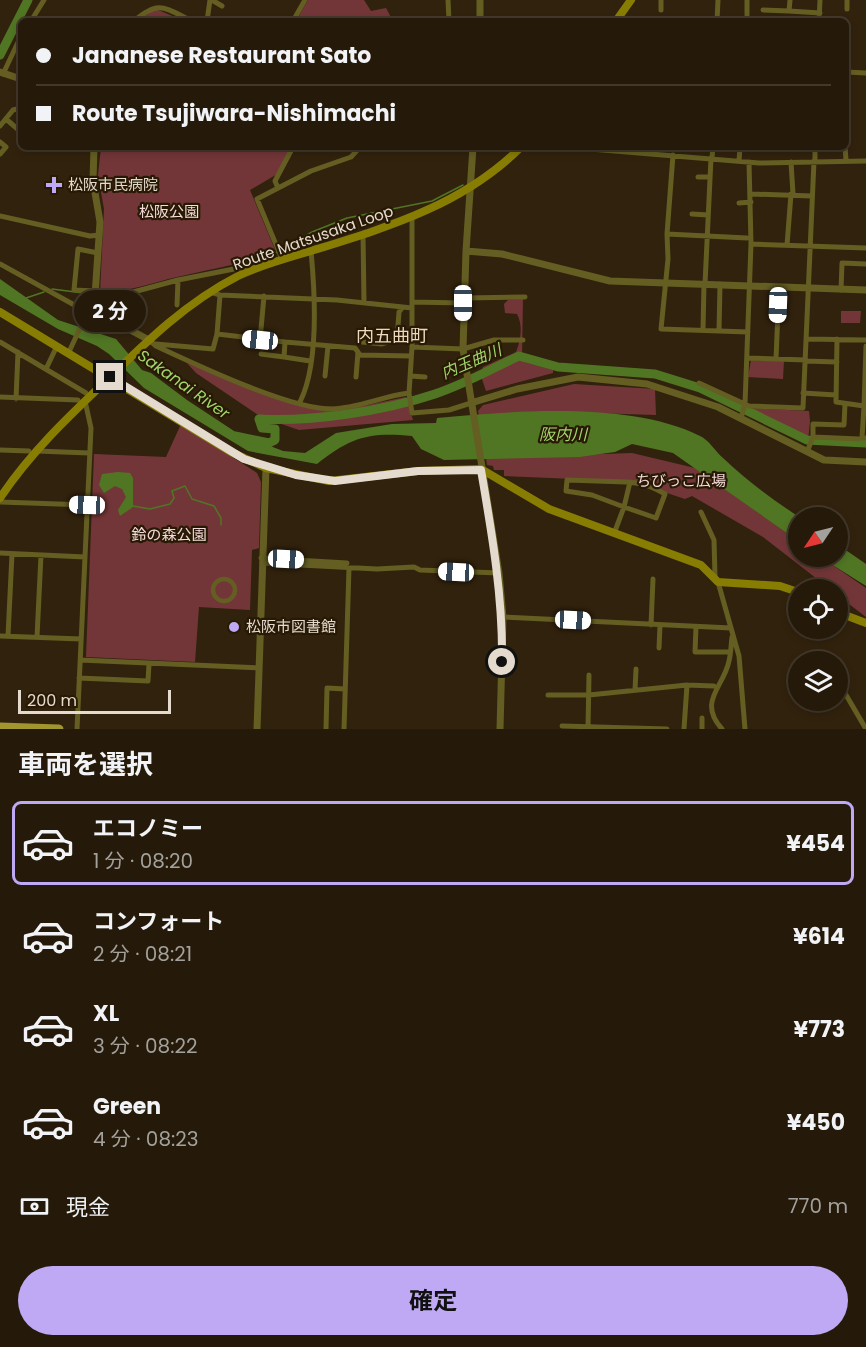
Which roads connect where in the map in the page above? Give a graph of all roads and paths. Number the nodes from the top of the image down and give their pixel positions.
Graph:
1 (44, 0) edge
2 (211, 0) edge
3 (305, 0) edge
4 (448, 0) edge
5 (480, 0) edge
6 (631, 0) edge
7 (661, 0) edge
8 (718, 0) edge
9 (747, 0) edge
10 (790, 0) edge
11 (820, 0) edge
12 (847, 0) edge
13 (158, 3) edge
14 (222, 6) dead end
15 (847, 9) dead end
16 (661, 10) dead end
17 (763, 10) dead end
18 (789, 11) junction
19 (819, 13) junction
20 (747, 15) dead end
21 (33, 18) edge
22 (137, 18) edge
23 (186, 18) edge
24 (208, 18) edge
25 (294, 18) edge
26 (449, 18) edge
27 (480, 18) edge
28 (618, 18) edge
29 (717, 18) edge
30 (819, 18) edge
31 (18, 42) edge
32 (849, 72) edge
33 (2, 73) edge
34 (866, 73) edge
35 (18, 78) edge
36 (18, 109) edge
37 (6, 119) junction
38 (0, 126) edge
39 (18, 129) edge
40 (0, 142) edge
41 (94, 150) edge
42 (291, 150) edge
43 (357, 150) edge
44 (473, 150) edge
45 (517, 150) edge
46 (655, 150) edge
47 (713, 150) edge
48 (740, 150) edge
49 (815, 150) edge
50 (845, 150) edge
51 (0, 154) edge
52 (673, 155) junction
53 (712, 158) junction
54 (846, 160) junction
55 (739, 161) junction
56 (814, 161) junction
57 (866, 161) edge
58 (749, 162) junction
59 (791, 162) junction
60 (698, 177) dead end
61 (710, 177) junction
62 (472, 187) junction
63 (278, 188) junction
64 (751, 194) junction
65 (792, 194) junction
66 (812, 195) junction
67 (751, 202) junction
68 (739, 203) dead end
69 (692, 214) dead end
70 (708, 214) junction
71 (0, 216) edge
72 (412, 217) junction
73 (363, 233) junction
74 (666, 234) junction
75 (100, 235) junction
76 (707, 237) junction
77 (747, 238) dead end
78 (751, 244) junction
79 (787, 245) junction
80 (810, 246) junction
81 (866, 248) edge
82 (312, 251) junction
83 (466, 251) junction
84 (98, 254) junction
85 (282, 260) junction
86 (0, 264) edge
87 (866, 264) edge
88 (246, 273) junction
89 (178, 280) junction
90 (666, 283) junction
91 (704, 284) junction
92 (720, 285) junction
93 (750, 286) junction
94 (779, 287) junction
95 (808, 288) junction
96 (841, 290) junction
97 (866, 290) edge
98 (210, 292) junction
99 (95, 294) junction
100 (220, 295) junction
101 (264, 296) junction
102 (525, 297) dead end
103 (315, 299) junction
104 (464, 301) junction
105 (364, 302) junction
106 (177, 305) dead end
107 (412, 305) junction
108 (402, 308) junction
109 (0, 312) edge
110 (87, 313) junction
111 (703, 330) junction
112 (719, 331) junction
113 (748, 332) junction
114 (217, 334) junction
115 (398, 339) junction
116 (806, 339) junction
117 (837, 339) junction
118 (260, 340) junction
119 (523, 340) dead end
120 (866, 340) edge
121 (0, 342) edge
122 (285, 342) junction
123 (362, 342) dead end
124 (150, 343) junction
125 (313, 344) junction
126 (410, 344) junction
127 (328, 346) junction
128 (866, 346) edge
129 (56, 348) junction
130 (463, 349) junction
131 (359, 350) junction
132 (18, 352) junction
133 (68, 353) junction
134 (261, 354) dead end
135 (411, 356) junction
136 (284, 357) junction
137 (747, 358) junction
138 (776, 359) junction
139 (310, 361) junction
140 (806, 361) junction
141 (837, 362) junction
142 (46, 369) junction
143 (111, 376) junction
144 (325, 376) dead end
145 (411, 376) junction
146 (356, 377) dead end
147 (425, 377) dead end
148 (699, 383) dead end
149 (804, 393) junction
150 (409, 395) junction
151 (836, 395) junction
152 (0, 397) edge
153 (83, 398) junction
154 (16, 399) junction
155 (300, 402) junction
156 (471, 403) junction
157 (845, 404) junction
158 (745, 405) junction
159 (865, 406) edge
160 (742, 415) junction
161 (866, 438) edge
162 (812, 439) junction
163 (859, 440) dead end
164 (0, 450) edge
165 (32, 451) junction
166 (807, 452) junction
167 (89, 453) junction
168 (866, 462) edge
169 (266, 468) junction
170 (481, 470) junction
171 (630, 482) junction
172 (0, 500) edge
173 (87, 505) junction
174 (624, 507) junction
175 (701, 512) dead end
176 (615, 531) junction
177 (0, 553) edge
178 (12, 554) junction
179 (40, 555) junction
180 (85, 557) junction
181 (261, 560) junction
182 (348, 565) junction
183 (499, 573) junction
184 (653, 579) dead end
185 (717, 579) junction
186 (788, 589) edge
187 (236, 590) joint
188 (848, 616) edge
189 (503, 617) junction
190 (866, 623) edge
191 (651, 625) junction
192 (660, 625) junction
193 (696, 627) junction
194 (732, 630) junction
195 (0, 636) edge
196 (8, 636) junction
197 (37, 637) junction
198 (81, 639) junction
199 (659, 648) dead end
200 (730, 652) junction
201 (80, 660) junction
202 (149, 664) junction
203 (259, 668) junction
204 (636, 669) dead end
205 (589, 675) dead end
206 (78, 678) junction
207 (687, 685) junction
208 (714, 686) dead end
209 (345, 689) junction
210 (635, 690) junction
211 (548, 695) dead end
212 (589, 695) junction
213 (848, 698) edge
214 (702, 718) dead end
215 (562, 726) dead end
216 (0, 727) edge
217 (588, 728) edge
218 (58, 729) edge
219 (76, 729) edge
220 (257, 729) edge
221 (326, 729) edge
222 (344, 729) edge
223 (500, 729) edge
224 (667, 729) edge
225 (684, 729) edge
226 (702, 729) edge
227 (722, 729) edge
228 (745, 729) edge
229 (866, 729) edge

1 - 21 street
2 - 14 street
2 - 24 street
3 - 25 street
4 - 26 street
5 - 27 street
6 - 28 main road
7 - 16 street
8 - 29 street
9 - 20 street
10 - 18 street
11 - 19 street
12 - 15 street
13 - 22 street
13 - 23 street
17 - 18 street
18 - 19 street
19 - 30 street
31 - 33 street
32 - 34 street
33 - 35 street
36 - 37 street
37 - 38 street
37 - 39 street
40 - 51 street
41 - 75 street
42 - 63 street
43 - 63 street
44 - 62 street
45 - 62 main road, Route Matsusaka Loop
46 - 52 street
47 - 53 street
48 - 55 street
49 - 56 street
50 - 54 street
52 - 53 street
52 - 74 street
53 - 55 street
53 - 61 street
54 - 56 street
54 - 57 street
55 - 58 street
56 - 59 street
56 - 66 street
58 - 59 street
58 - 64 street
59 - 65 street
60 - 61 street
61 - 70 street
62 - 72 main road, Route Matsusaka Loop
62 - 83 street
63 - 85 street
64 - 65 street
64 - 67 street
65 - 66 street
65 - 79 street
66 - 80 street
67 - 68 street
67 - 78 street
69 - 70 street
70 - 76 street
71 - 75 street
72 - 73 main road, Route Matsusaka Loop
72 - 107 street
73 - 82 main road, Route Matsusaka Loop
73 - 105 street
74 - 76 street
74 - 90 street
75 - 84 street
76 - 77 street
76 - 91 street
78 - 79 street
78 - 93 street
79 - 80 street
80 - 81 street
80 - 95 street
82 - 85 main road, Route Matsusaka Loop
82 - 103 street
83 - 90 street
83 - 104 street
84 - 99 street
84 - 99 street
85 - 88 main road, Route Matsusaka Loop
86 - 110 street
87 - 96 street
88 - 89 street
88 - 98 main road, Route Matsusaka Loop
89 - 99 street
89 - 106 street
90 - 91 street
90 - 111 street
91 - 92 street
91 - 111 street
92 - 93 street
92 - 112 street
93 - 94 street
93 - 113 street
94 - 95 street
94 - 138 street
95 - 96 street
95 - 116 street
96 - 97 street
98 - 100 street
98 - 124 main road, Route Matsusaka Loop
99 - 110 street
99 - 124 street
100 - 101 street
100 - 114 street
101 - 103 street
101 - 118 street
102 - 104 street
103 - 105 street
103 - 125 street
104 - 107 street
104 - 130 street
105 - 108 street
107 - 108 street
107 - 126 street
108 - 115 street
109 - 129 main road
110 - 133 street
111 - 112 street
112 - 113 street
113 - 137 street
114 - 118 street
114 - 124 street
115 - 123 street
115 - 126 street
116 - 117 street
116 - 140 street
117 - 120 street
117 - 141 street
118 - 122 street
119 - 130 street
121 - 132 street
122 - 125 street
122 - 136 street
124 - 143 main road, Route Matsusaka Loop
124 - 155 street
125 - 127 street
125 - 139 street
126 - 130 street
126 - 135 street
127 - 131 street
127 - 144 street
128 - 159 street
129 - 133 main road
129 - 142 street
130 - 156 street
131 - 135 street
131 - 146 street
132 - 142 street
132 - 154 street
133 - 143 main road
134 - 136 street
135 - 145 street
136 - 139 street
137 - 138 street
137 - 158 street
138 - 140 street
139 - 155 street
140 - 141 street
140 - 149 street
141 - 151 street
142 - 153 street
143 - 153 main road, Route Matsusaka Loop
143 - 169 main road
145 - 147 street
145 - 150 street
148 - 158 street
149 - 151 street
149 - 158 street
150 - 155 street
150 - 156 street
151 - 157 street
152 - 154 street
153 - 154 street
153 - 165 main road, Route Matsusaka Loop
153 - 167 street
156 - 160 street
156 - 170 street
157 - 159 street
157 - 162 street
158 - 160 street
159 - 161 street
160 - 166 street
162 - 163 street
162 - 166 street
164 - 165 street
165 - 167 street
165 - 172 main road, Route Matsusaka Loop
166 - 168 street
167 - 173 street
169 - 170 main road
169 - 181 street
170 - 176 main road
170 - 183 street
171 - 174 street
171 - 174 street
171 - 174 street
172 - 173 street
173 - 180 street
174 - 176 street
175 - 185 street
176 - 185 main road
177 - 178 street
178 - 179 street
178 - 196 street
179 - 180 street
179 - 197 street
180 - 198 street
181 - 182 street
181 - 203 street
182 - 183 street
182 - 209 street
183 - 189 street
184 - 191 street
185 - 186 main road
185 - 194 street
187 - 187 street
188 - 190 main road
189 - 191 street
189 - 223 street
191 - 192 street
192 - 193 street
192 - 199 street
193 - 194 street
193 - 200 street
194 - 200 street
194 - 228 street
195 - 196 street
196 - 197 street
197 - 198 street
198 - 201 street
200 - 227 street
201 - 202 street
201 - 206 street
202 - 203 street
202 - 206 street
203 - 220 street
204 - 210 street
205 - 212 street
206 - 219 street
207 - 208 street
207 - 210 street
207 - 225 street
209 - 221 street
209 - 222 street
210 - 212 street
211 - 212 street
212 - 217 street
213 - 229 street
214 - 226 street
215 - 217 street
216 - 218 main road
217 - 224 street

